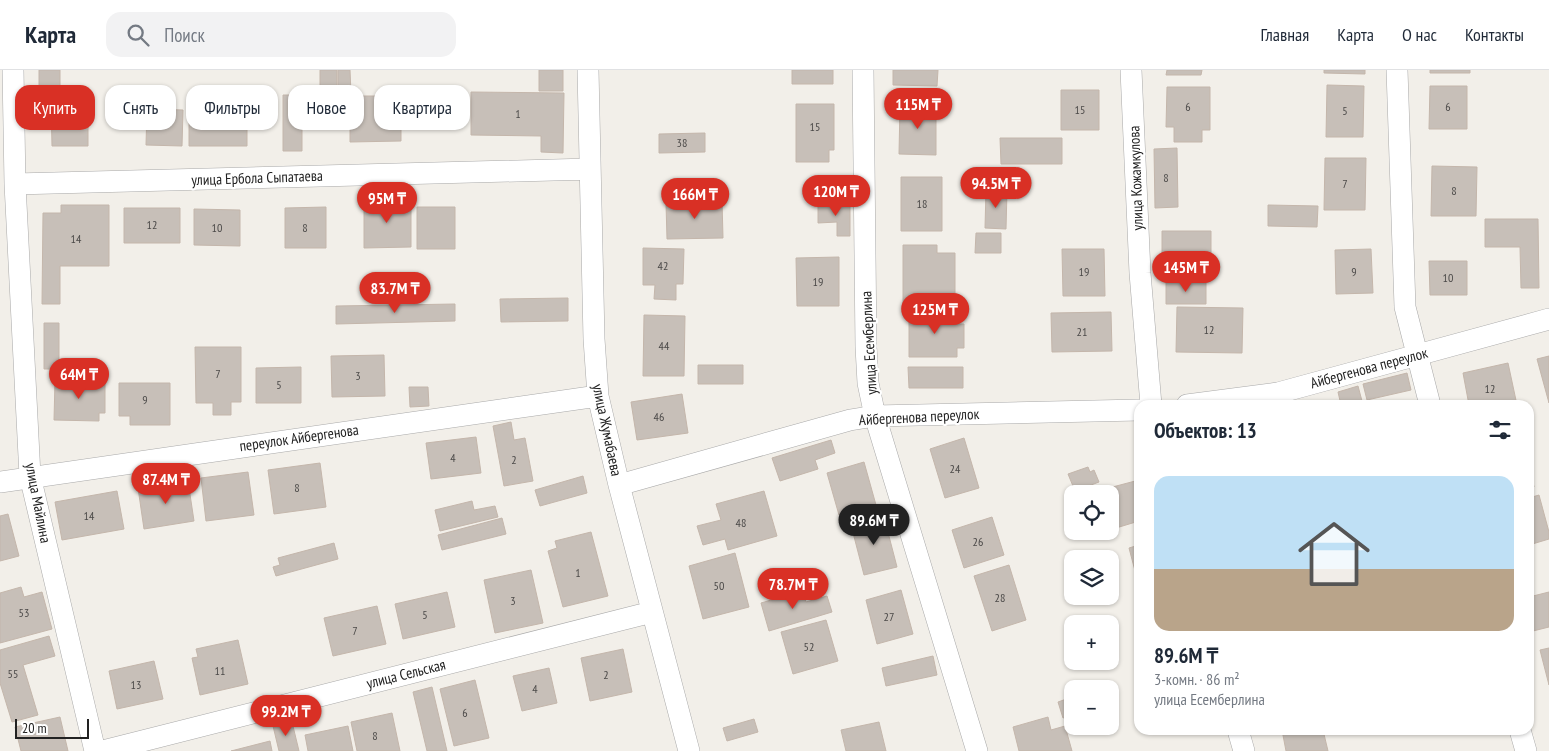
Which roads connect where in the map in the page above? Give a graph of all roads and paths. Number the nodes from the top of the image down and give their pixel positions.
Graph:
1 (13, 70) edge
2 (588, 70) edge
3 (862, 70) edge
4 (1132, 70) edge
5 (1397, 70) edge
6 (590, 169) junction
7 (14, 184) junction
8 (1549, 320) edge
9 (1416, 354) junction
10 (598, 396) junction
11 (1151, 400) edge
12 (1225, 400) edge
13 (1429, 400) edge
14 (1134, 410) edge
15 (875, 416) junction
16 (30, 476) junction
17 (0, 482) edge
18 (619, 485) junction
19 (652, 612) junction
20 (1239, 735) edge
21 (1521, 735) edge
22 (95, 751) edge
23 (103, 751) edge
24 (689, 751) edge
25 (977, 751) edge
26 (1244, 751) edge
27 (1526, 751) edge

1 - 7 street, улица Майлина
2 - 6 street, улица Жумабаева
3 - 15 street, улица Есемберлина
4 - 11 street, улица Кожамкулова
5 - 9 street
6 - 7 street, улица Ербола Сыпатаева
6 - 10 street, улица Жумабаева
7 - 16 street, улица Майлина
8 - 9 street, Айбергенова переулок
9 - 12 street, Айбергенова переулок
9 - 13 street
10 - 16 street, переулок Айбергенова
10 - 18 street, улица Жумабаева
14 - 15 street, Айбергенова переулок
15 - 18 street, Айбергенова переулок
15 - 25 street, улица Есемберлина
16 - 17 street, переулок Айбергенова
16 - 22 street, улица Майлина
18 - 19 street, улица Жумабаева
19 - 23 street, улица Сельская
19 - 24 street, улица Жумабаева
20 - 26 street
21 - 27 street

